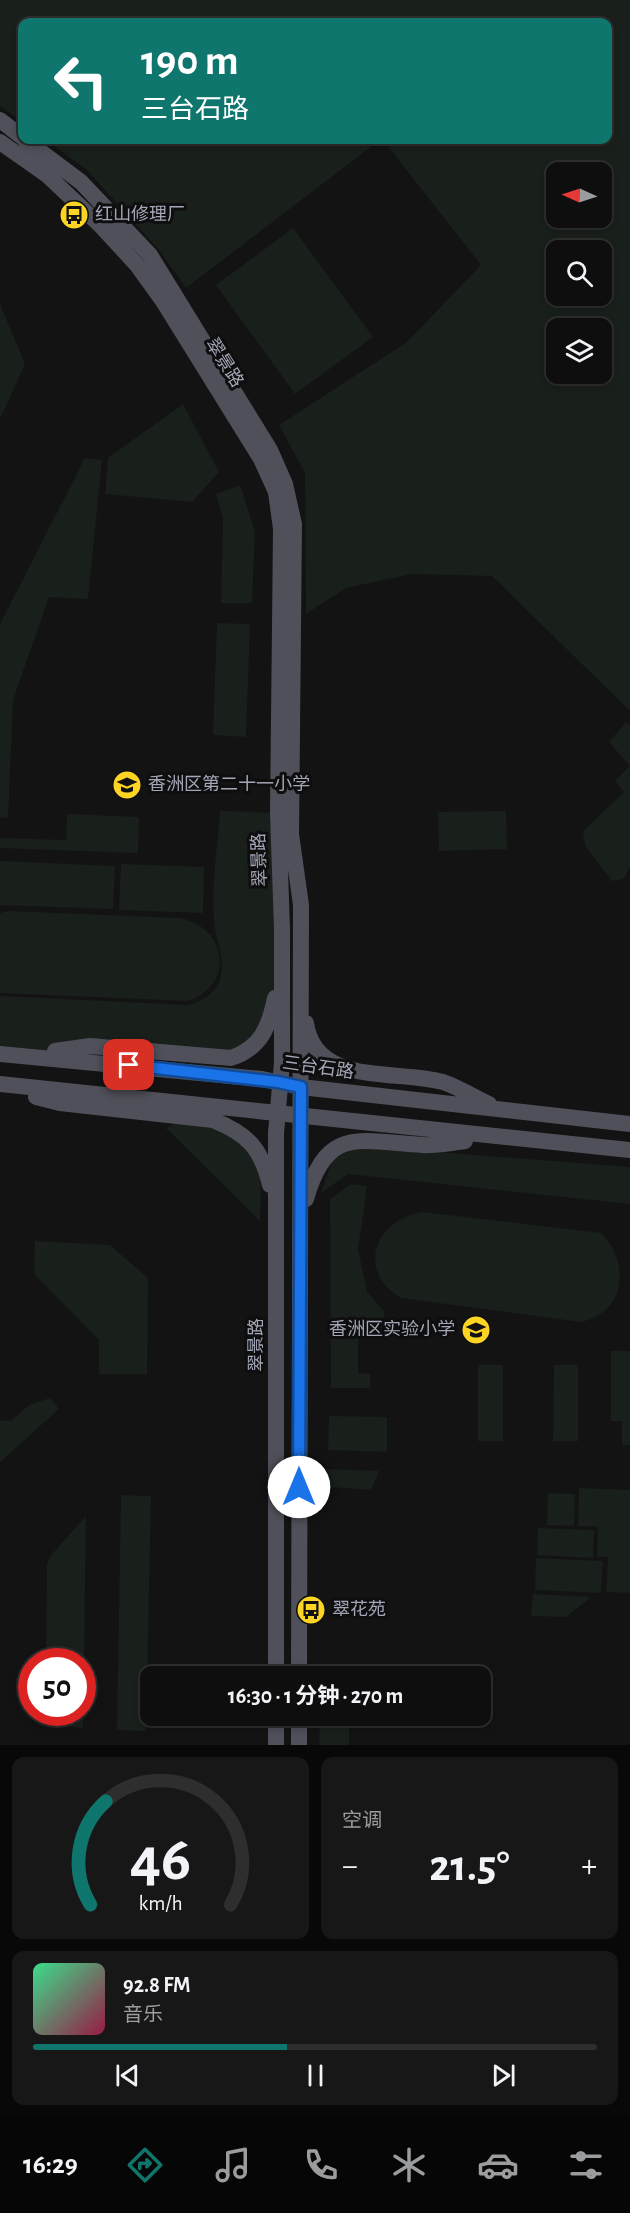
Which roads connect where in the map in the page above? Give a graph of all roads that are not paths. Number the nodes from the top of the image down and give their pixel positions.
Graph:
1 (0, 120) edge
2 (18, 134) edge
3 (0, 142) edge
4 (32, 144) edge
5 (282, 929) junction
6 (301, 985) junction
7 (0, 1054) edge
8 (17, 1055) junction
9 (278, 1082) junction
10 (0, 1086) edge
11 (301, 1087) junction
12 (501, 1109) junction
13 (277, 1115) junction
14 (301, 1117) junction
15 (630, 1124) edge
16 (498, 1137) junction
17 (630, 1150) edge
18 (276, 1212) junction
19 (300, 1220) junction
20 (276, 1666) edge
21 (299, 1666) edge
22 (276, 1726) edge
23 (299, 1726) edge
24 (276, 1745) edge
25 (299, 1745) edge

1 - 2 main road, 翠景路
3 - 5 main road, 翠景路
4 - 6 main road, 翠景路
5 - 8 main road
5 - 9 main road, 翠景路
6 - 11 main road, 翠景路
6 - 12 main road
7 - 8 main road, 三台石路
8 - 9 main road, 三台石路
9 - 11 main road, 三台石路
9 - 13 main road, 翠景路
10 - 13 main road
10 - 18 main road
11 - 12 main road, 三台石路
11 - 14 main road, 翠景路
12 - 15 main road, 三台石路
13 - 14 main road
13 - 18 main road, 翠景路
14 - 16 main road
14 - 19 main road, 翠景路
16 - 17 main road
16 - 19 main road
18 - 20 main road, 翠景路
19 - 21 main road, 翠景路
22 - 24 main road
23 - 25 main road

